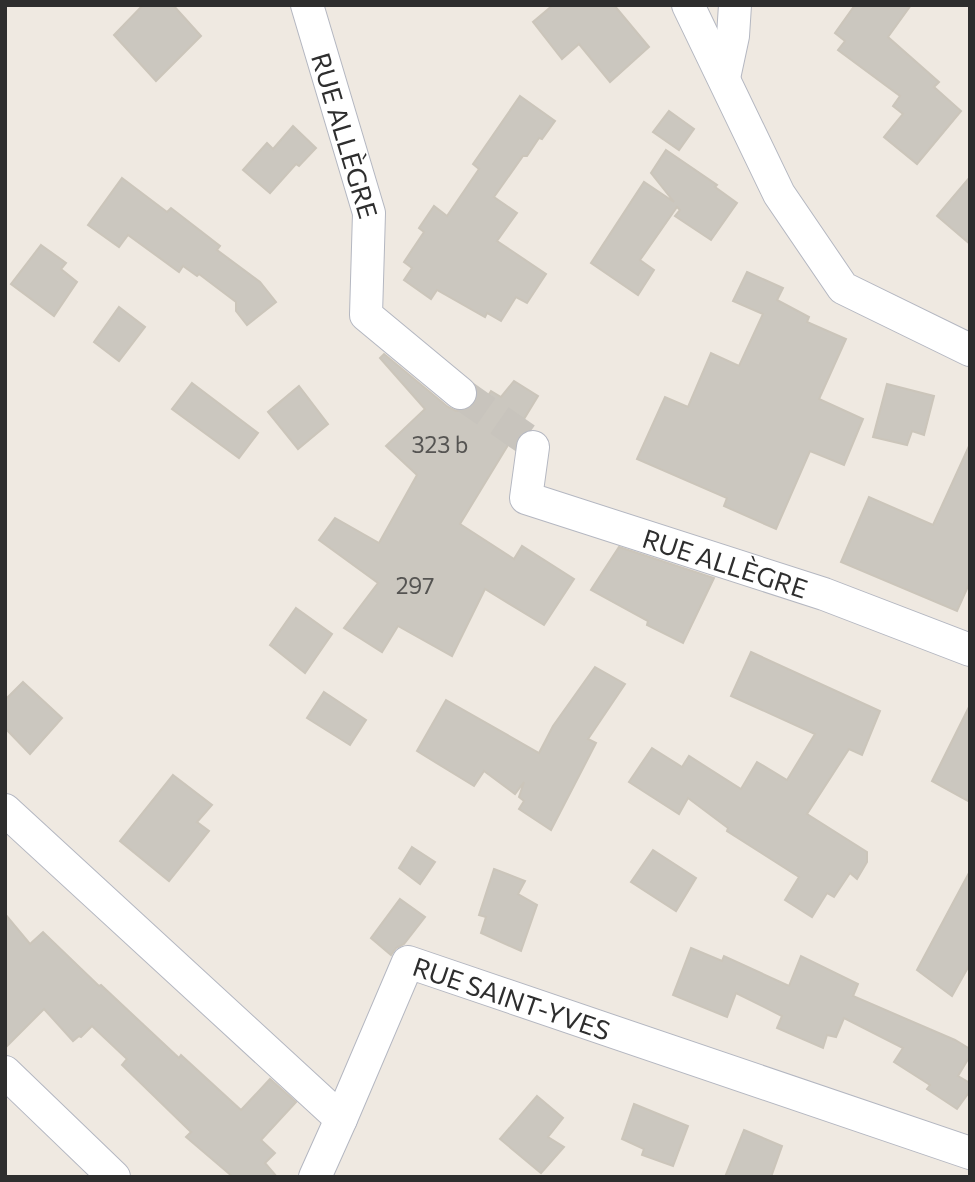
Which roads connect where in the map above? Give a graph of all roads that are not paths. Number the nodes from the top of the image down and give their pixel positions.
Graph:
1 (307, 5) edge
2 (688, 5) edge
3 (735, 5) edge
4 (724, 78) junction
5 (970, 350) edge
6 (460, 393) tunnel mouth
7 (533, 447) dead end
8 (970, 650) edge
9 (5, 810) edge
10 (5, 1072) edge
11 (341, 1119) junction
12 (970, 1153) edge
13 (114, 1177) edge
14 (315, 1177) edge

1 - 6 street, RUE ALLÈGRE
2 - 4 street
3 - 4 street
4 - 5 street
7 - 8 street, RUE ALLÈGRE
9 - 11 street
10 - 13 street
11 - 12 street, RUE SAINT-YVES
11 - 14 street

